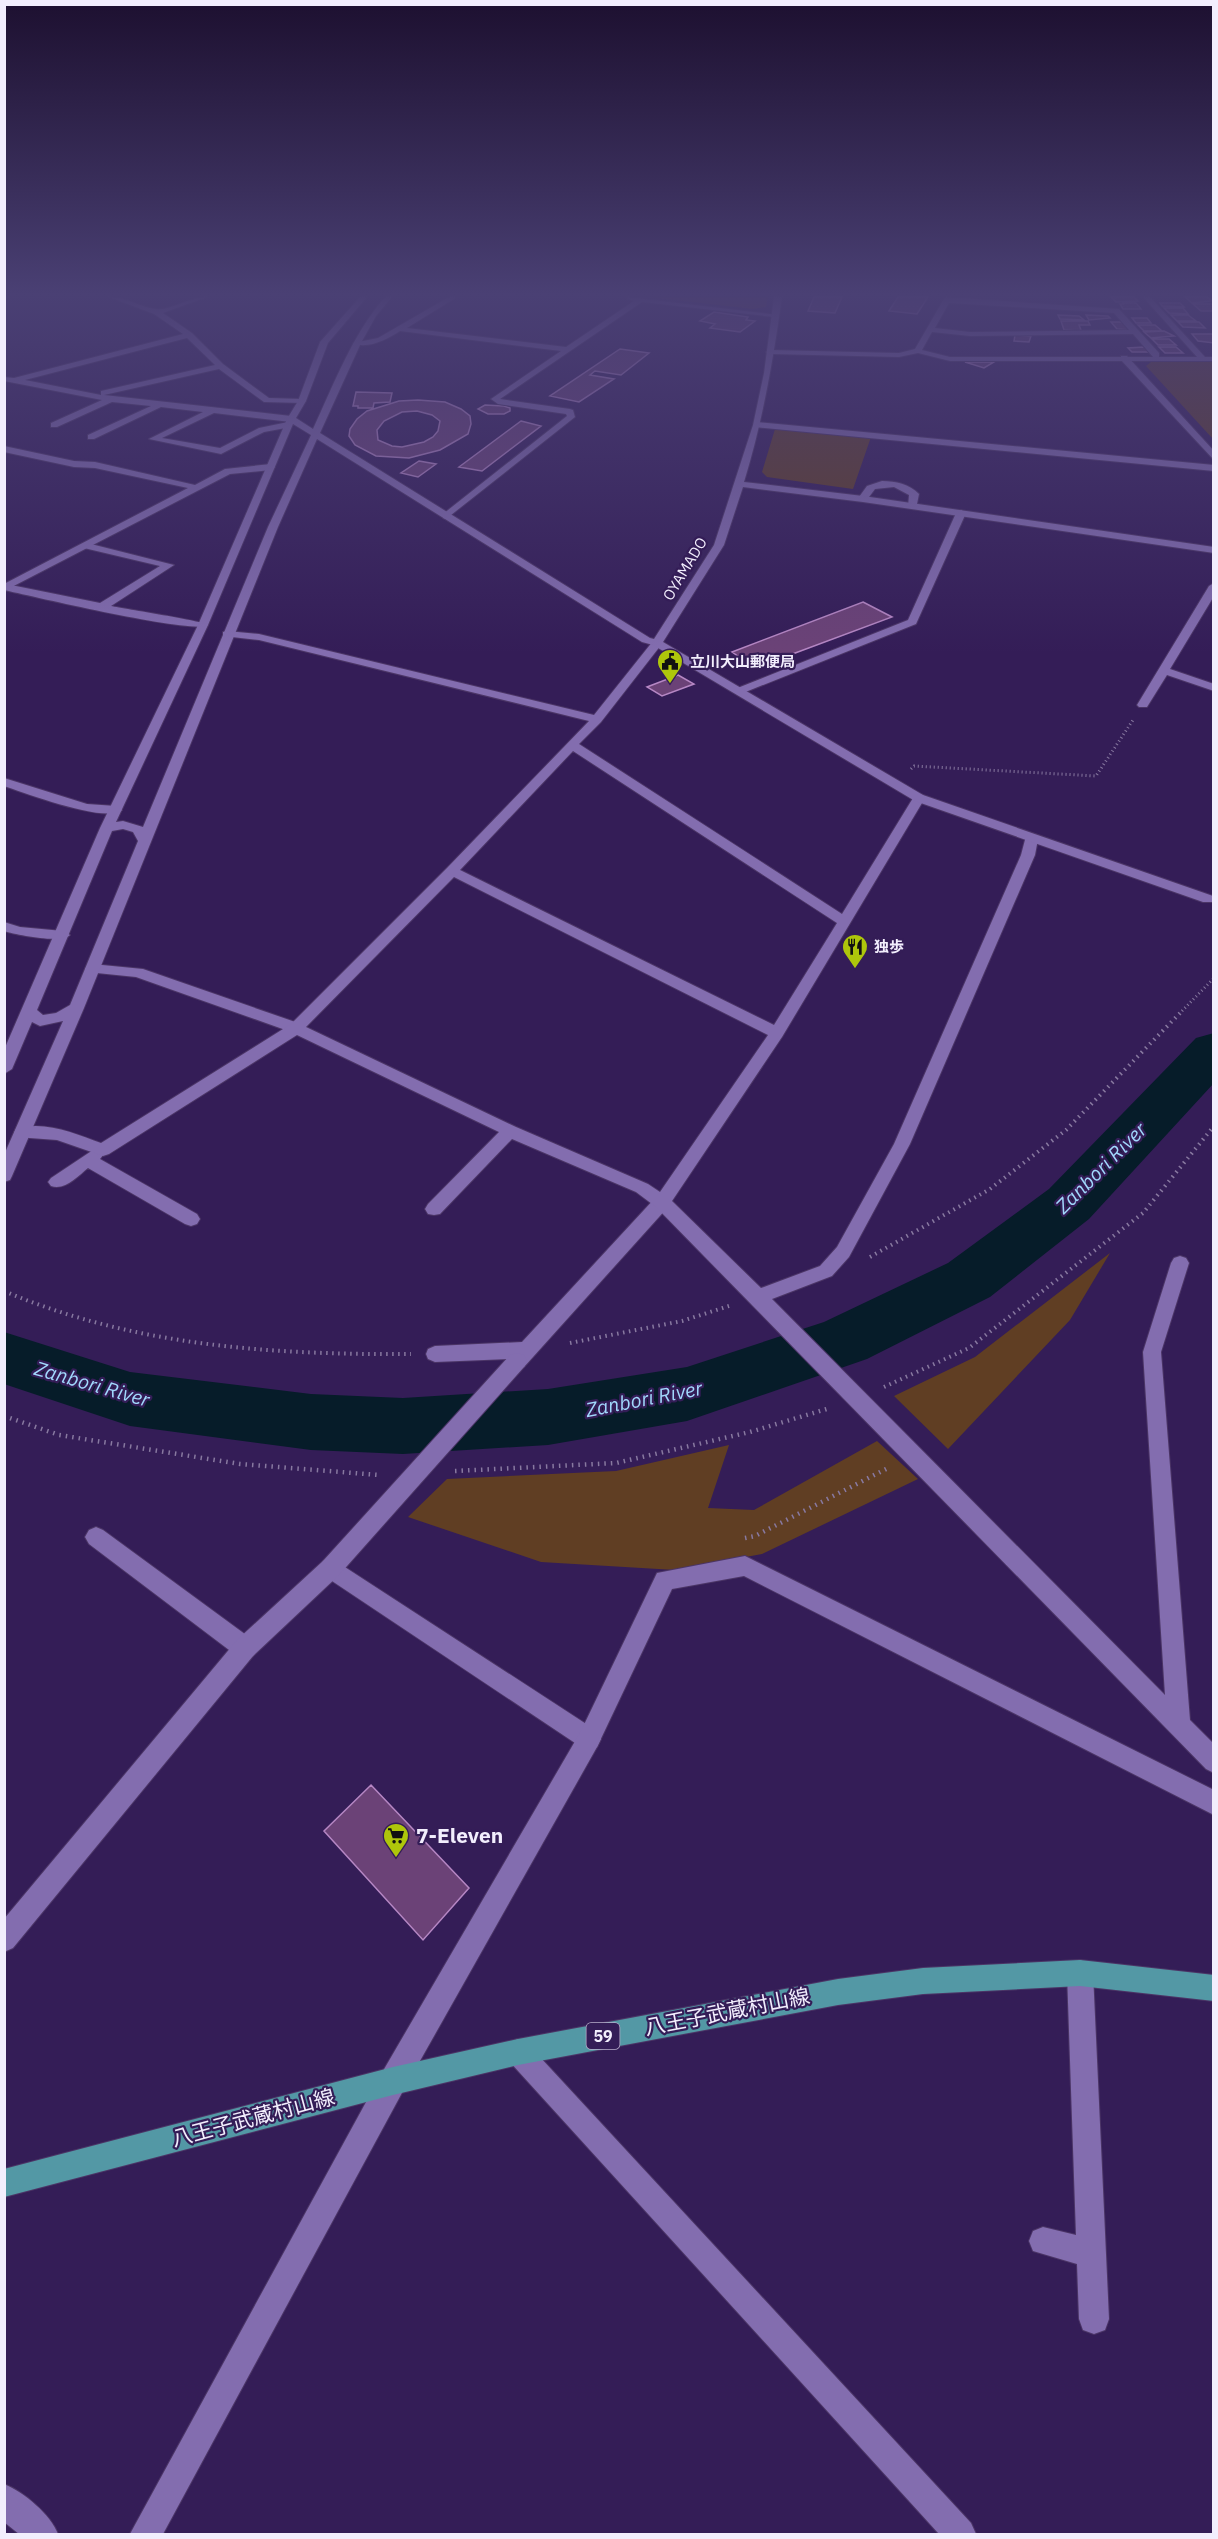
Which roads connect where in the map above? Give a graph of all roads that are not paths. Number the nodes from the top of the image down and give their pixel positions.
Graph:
1 (73, 415) edge
2 (137, 415) edge
3 (202, 415) edge
4 (248, 415) edge
5 (294, 415) edge
6 (323, 415) edge
7 (571, 415) edge
8 (759, 415) edge
9 (1176, 415) edge
10 (290, 422) junction
11 (54, 424) dead end
12 (757, 425) junction
13 (314, 434) junction
14 (91, 437) dead end
15 (4, 449) edge
16 (1214, 457) edge
17 (271, 467) junction
18 (1214, 468) edge
19 (739, 484) junction
20 (194, 488) junction
21 (863, 499) junction
22 (913, 507) junction
23 (961, 513) junction
24 (446, 516) junction
25 (87, 546) junction
26 (1214, 550) edge
27 (1214, 586) edge
28 (5, 588) edge
29 (100, 608) junction
30 (203, 625) junction
31 (227, 634) junction
32 (657, 643) junction
33 (1163, 670) junction
34 (1214, 688) edge
35 (739, 691) junction
36 (1143, 705) road end
37 (597, 719) junction
38 (572, 745) junction
39 (4, 782) edge
40 (919, 798) junction
41 (116, 810) junction
42 (107, 828) junction
43 (1031, 839) junction
44 (144, 841) junction
45 (452, 871) junction
46 (1211, 900) edge
47 (844, 921) junction
48 (4, 926) edge
49 (63, 935) junction
50 (92, 969) junction
51 (76, 1008) junction
52 (30, 1012) junction
53 (296, 1028) junction
54 (777, 1034) junction
55 (4, 1069) edge
56 (510, 1131) junction
57 (22, 1133) junction
58 (95, 1155) junction
59 (4, 1176) edge
60 (57, 1182) dead end
61 (662, 1202) junction
62 (434, 1209) dead end
63 (191, 1219) dead end
64 (1180, 1263) dead end
65 (764, 1303) junction
66 (435, 1354) road end
67 (522, 1355) junction
68 (96, 1537) dead end
69 (330, 1568) junction
70 (245, 1648) junction
71 (1179, 1725) junction
72 (589, 1739) junction
73 (1214, 1761) edge
74 (1214, 1803) edge
75 (4, 1939) edge
76 (1080, 1973) junction
77 (1214, 1988) edge
78 (518, 2052) junction
79 (393, 2081) junction
80 (4, 2183) edge
81 (1043, 2241) dead end
82 (1092, 2253) junction
83 (1094, 2319) dead end
84 (4, 2500) edge
85 (42, 2535) edge
86 (146, 2535) edge
87 (960, 2535) edge

1 - 11 street
2 - 14 street
3 - 10 street
4 - 10 street
5 - 10 street
6 - 13 street
7 - 24 street
8 - 12 street, OYAMADO
9 - 16 street
10 - 13 street
10 - 17 street
12 - 18 street
12 - 19 street, OYAMADO
13 - 24 street
13 - 31 street
15 - 20 street
17 - 20 street
17 - 30 street
19 - 21 street
19 - 32 street, OYAMADO
20 - 25 street
21 - 22 street
21 - 22 street
22 - 23 street
23 - 26 street
23 - 35 street
24 - 32 street
25 - 28 street
25 - 29 street
27 - 33 street
28 - 29 street
29 - 30 street
30 - 41 street
31 - 37 street
31 - 44 street
32 - 35 street
32 - 37 street, OYAMADO
33 - 34 street
33 - 36 street
35 - 40 street
37 - 38 street, OYAMADO
38 - 45 street, OYAMADO
38 - 47 street
39 - 41 street
40 - 43 street
40 - 47 street
41 - 42 street
42 - 44 street
42 - 49 street
43 - 46 street
43 - 65 street
44 - 50 street
45 - 53 street, OYAMADO
45 - 54 street
47 - 54 street
48 - 49 street
49 - 52 street
50 - 51 street
50 - 53 street
51 - 52 street
51 - 57 street
52 - 55 street
53 - 56 street
53 - 58 street, OYAMADO
54 - 61 street
56 - 61 street
56 - 62 street
57 - 58 street
57 - 59 street
58 - 60 street, OYAMADO
58 - 63 street
61 - 65 street
61 - 67 street
64 - 71 street
65 - 71 street
66 - 67 street
67 - 69 street
68 - 70 street
69 - 70 street
69 - 72 street
70 - 75 street
71 - 73 street
72 - 74 street
72 - 79 street
76 - 77 main road, 八王子武蔵村山線 / 59
76 - 78 main road, 八王子武蔵村山線 / 59
76 - 82 street
78 - 79 main road, 八王子武蔵村山線 / 59
78 - 87 street
79 - 80 main road, 八王子武蔵村山線 / 59
79 - 86 street
81 - 82 street
82 - 83 street
84 - 85 street

